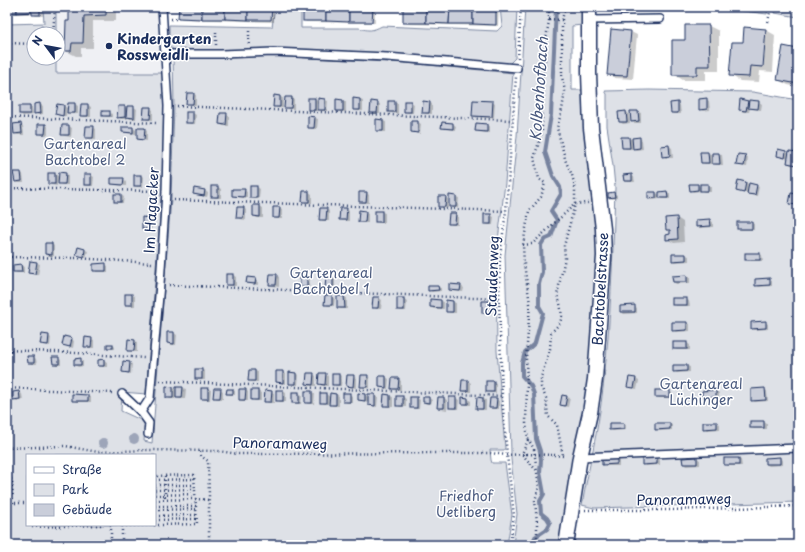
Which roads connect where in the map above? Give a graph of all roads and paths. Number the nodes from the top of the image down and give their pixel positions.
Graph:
1 (55, 7) edge
2 (162, 7) edge
3 (521, 7) edge
4 (549, 7) edge
5 (565, 7) edge
6 (713, 7) edge
7 (771, 7) edge
8 (712, 12) dead end
9 (589, 13) edge
10 (549, 19) junction
11 (660, 19) dead end
12 (562, 20) junction
13 (768, 22) dead end
14 (9, 26) dead end
15 (54, 26) edge
16 (8, 43) edge
17 (26, 44) edge
18 (165, 54) junction
19 (517, 68) junction
20 (168, 106) junction
21 (7, 117) edge
22 (513, 120) junction
23 (168, 123) junction
24 (7, 188) edge
25 (166, 192) junction
26 (166, 199) junction
27 (600, 201) junction
28 (575, 204) junction
29 (506, 211) junction
30 (523, 245) junction
31 (7, 257) edge
32 (161, 264) junction
33 (160, 284) junction
34 (499, 299) junction
35 (7, 350) edge
36 (153, 359) junction
37 (152, 381) junction
38 (7, 388) edge
39 (122, 394) joint
40 (502, 396) junction
41 (141, 412) junction
42 (148, 434) dead end
43 (528, 440) junction
44 (148, 444) dead end
45 (7, 448) edge
46 (798, 448) edge
47 (147, 450) junction
48 (200, 451) junction
49 (522, 454) junction
50 (507, 455) junction
51 (554, 455) dead end
52 (563, 456) dead end
53 (580, 456) junction
54 (536, 470) junction
55 (156, 476) edge
56 (165, 476) junction
57 (194, 479) junction
58 (7, 480) edge
59 (156, 480) edge
60 (165, 480) junction
61 (195, 484) junction
62 (7, 485) edge
63 (156, 485) edge
64 (165, 485) junction
65 (12, 488) junction
66 (195, 489) junction
67 (7, 490) edge
68 (156, 490) edge
69 (165, 490) junction
70 (7, 493) edge
71 (165, 494) junction
72 (195, 494) junction
73 (156, 495) edge
74 (7, 497) edge
75 (13, 497) junction
76 (196, 499) junction
77 (156, 500) edge
78 (165, 500) junction
79 (209, 500) junction
80 (7, 503) edge
81 (13, 503) junction
82 (26, 503) edge
83 (156, 506) edge
84 (196, 506) junction
85 (798, 506) edge
86 (196, 509) junction
87 (156, 510) edge
88 (571, 512) junction
89 (196, 515) junction
90 (156, 516) edge
91 (197, 519) junction
92 (156, 520) edge
93 (156, 525) edge
94 (30, 526) edge
95 (57, 526) edge
96 (111, 526) edge
97 (122, 526) edge
98 (112, 545) edge
99 (122, 545) edge
100 (209, 545) edge
101 (510, 545) edge
102 (537, 545) edge
103 (566, 545) edge

1 - 15 path
2 - 18 lane, Im Hagacker
3 - 19 path, Staudenweg
4 - 10 path
5 - 12 path
6 - 8 path
7 - 13 path
9 - 11 lane
9 - 27 street, Bachtobelstrasse
10 - 12 path
10 - 30 path
12 - 28 path
14 - 16 path
16 - 17 path
18 - 19 lane
18 - 20 lane, Im Hagacker
19 - 22 path, Staudenweg
20 - 22 path
20 - 23 lane, Im Hagacker
21 - 23 path
22 - 29 path, Staudenweg
23 - 25 lane, Im Hagacker
24 - 25 path
25 - 26 lane, Im Hagacker
26 - 29 path
26 - 32 lane, Im Hagacker
27 - 28 path
27 - 53 street, Bachtobelstrasse
28 - 30 path
28 - 52 path
29 - 34 path, Staudenweg
30 - 43 path
31 - 32 path
32 - 33 lane, Im Hagacker
33 - 34 path
33 - 36 lane, Im Hagacker
34 - 40 path, Staudenweg
35 - 36 path
36 - 37 lane, Im Hagacker
37 - 40 path
37 - 41 lane, Im Hagacker
38 - 39 path
39 - 41 lane
40 - 50 path, Staudenweg
41 - 42 lane
43 - 49 path
43 - 54 path
44 - 47 path
45 - 47 path, Panoramaweg
46 - 53 lane
47 - 48 path, Panoramaweg
48 - 50 path, Panoramaweg
48 - 79 path
49 - 50 path, Panoramaweg
49 - 51 path, Panoramaweg, bridge
49 - 54 path
50 - 101 path, Staudenweg
53 - 88 street, Bachtobelstrasse
54 - 102 path
55 - 56 path
56 - 57 path
56 - 60 path
57 - 60 path
57 - 61 path
58 - 65 path
59 - 60 path
60 - 64 path
61 - 64 path
61 - 66 path
62 - 65 path
63 - 64 path
64 - 69 path
65 - 67 path
65 - 70 path
65 - 75 path
66 - 69 path
66 - 72 path
68 - 69 path
69 - 71 path
71 - 72 path
71 - 73 path
71 - 78 path
72 - 76 path
74 - 75 path
75 - 81 path
76 - 78 path
76 - 79 path
76 - 84 path
77 - 78 path
79 - 100 path
80 - 81 path
81 - 82 path
83 - 84 path
84 - 86 path
85 - 88 path, Panoramaweg
86 - 87 path
86 - 89 path
88 - 103 street, Bachtobelstrasse
89 - 90 path
89 - 91 path
91 - 92 path
91 - 93 path
94 - 95 path
96 - 98 path
97 - 99 path

